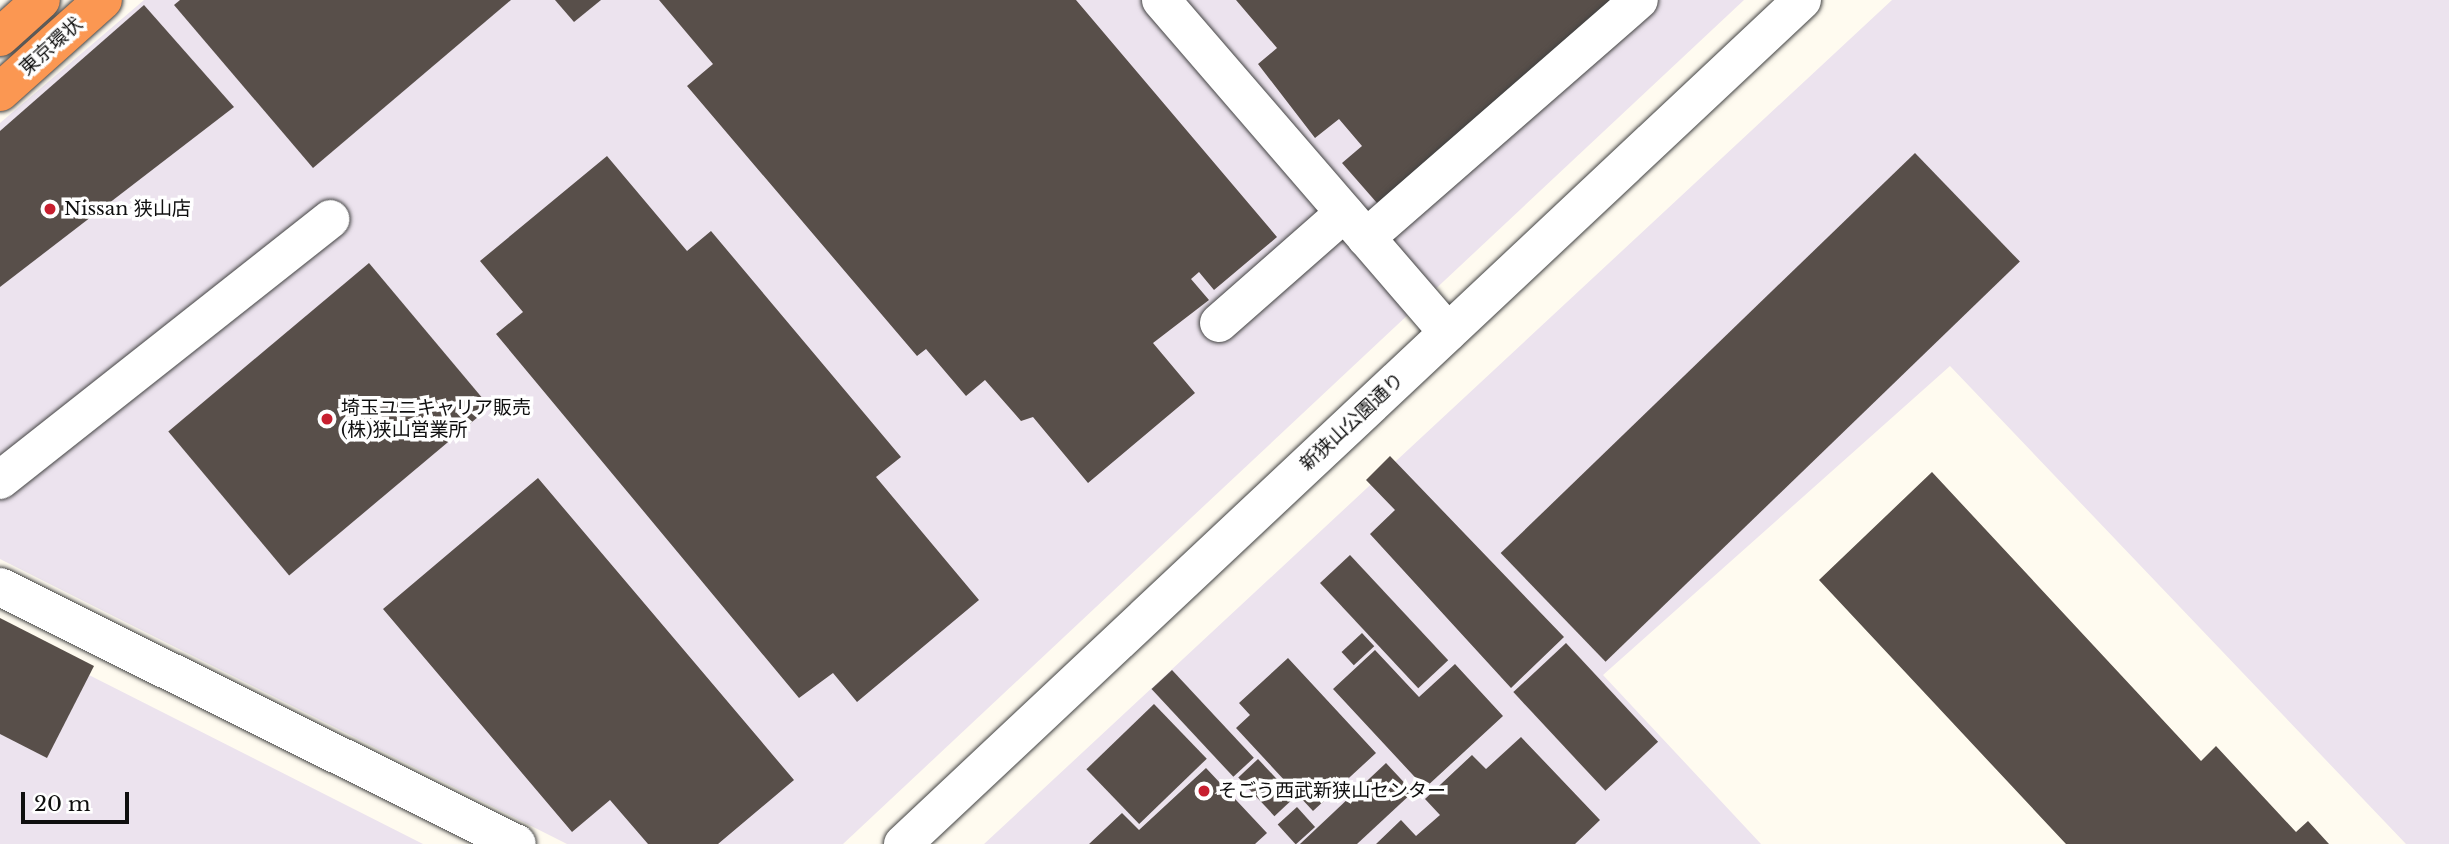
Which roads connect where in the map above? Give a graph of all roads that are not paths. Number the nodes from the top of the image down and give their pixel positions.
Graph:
1 (41, 0) edge
2 (103, 0) edge
3 (1161, 0) edge
4 (1639, 0) edge
5 (1801, 0) edge
6 (0, 37) edge
7 (0, 92) edge
8 (330, 219) dead end
9 (1355, 225) junction
10 (1219, 323) dead end
11 (1448, 332) junction
12 (0, 480) edge
13 (0, 587) edge
14 (517, 844) edge
15 (903, 844) edge

1 - 6 highway
2 - 7 highway, 東京環状
3 - 9 street
4 - 9 street
5 - 11 street, 新狭山公園通り
8 - 12 street
9 - 10 street
9 - 11 street
11 - 15 street, 新狭山公園通り
13 - 14 street

